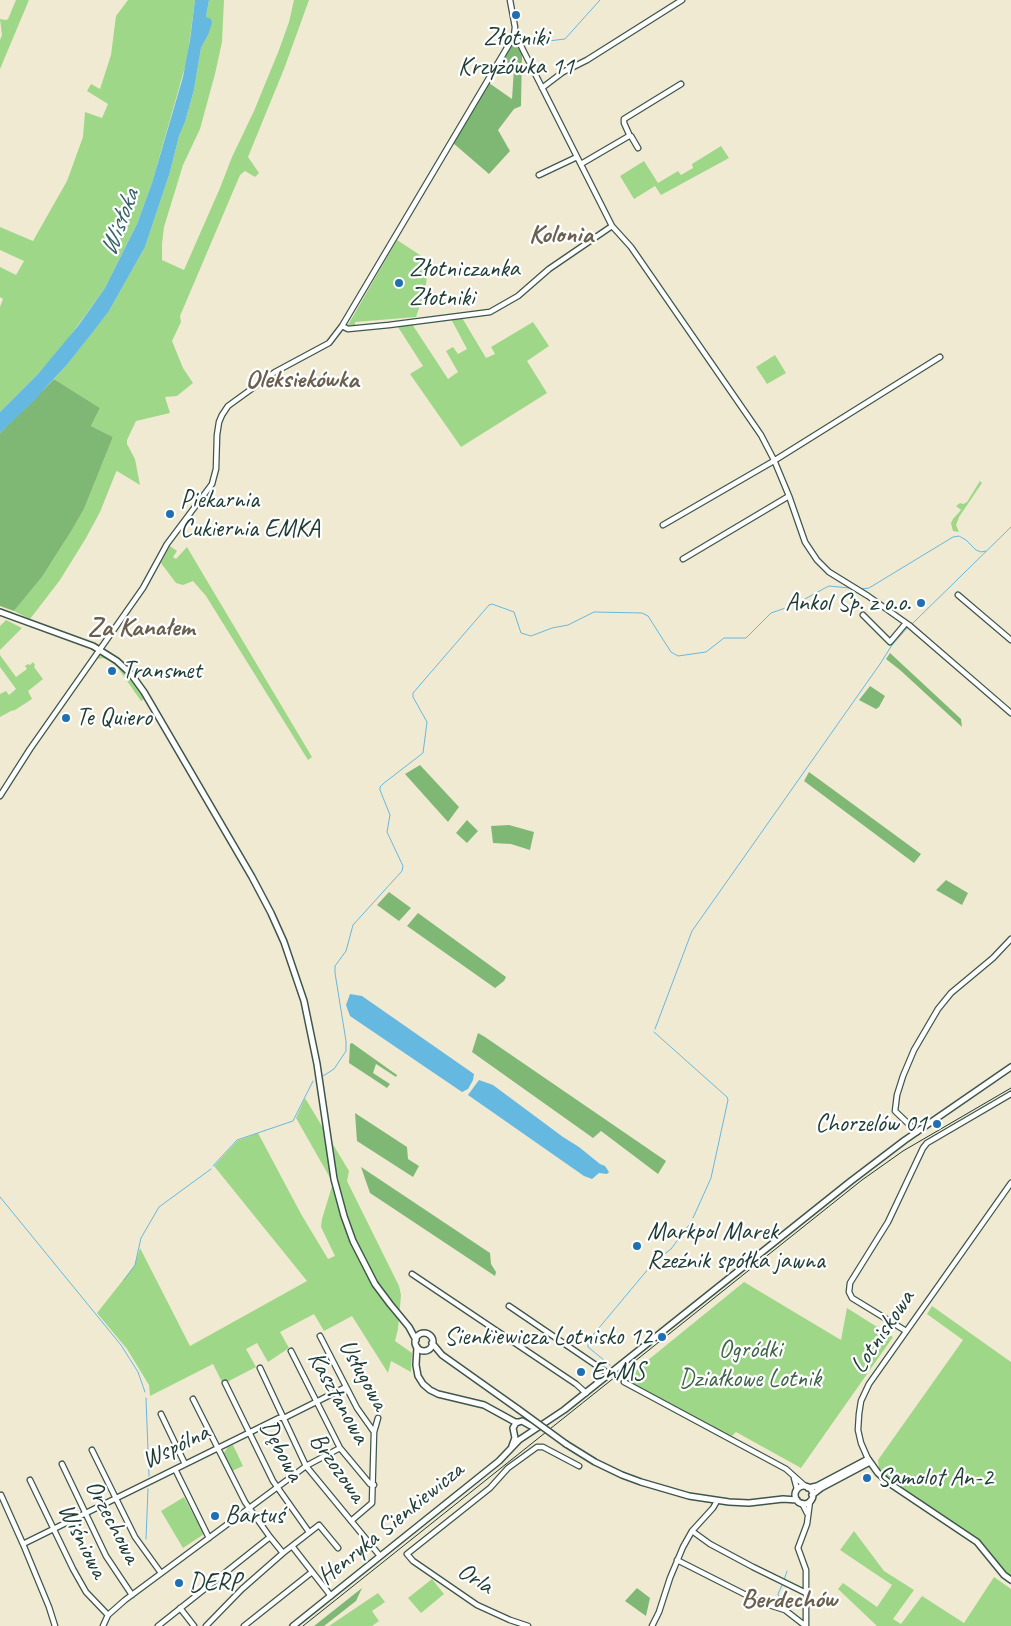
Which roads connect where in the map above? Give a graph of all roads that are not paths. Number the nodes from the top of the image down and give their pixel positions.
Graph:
1 (510, 0) edge
2 (682, 0) edge
3 (514, 36) junction
4 (681, 84) dead end
5 (542, 88) junction
6 (629, 136) junction
7 (638, 148) dead end
8 (577, 157) junction
9 (581, 164) junction
10 (539, 175) dead end
11 (612, 226) junction
12 (342, 326) junction
13 (940, 357) dead end
14 (774, 460) junction
15 (789, 496) junction
16 (663, 524) dead end
17 (683, 559) dead end
18 (958, 595) dead end
19 (0, 612) edge
20 (862, 615) dead end
21 (906, 622) junction
22 (1011, 640) edge
23 (100, 650) junction
24 (1011, 713) edge
25 (0, 796) edge
26 (1011, 939) edge
27 (1011, 1066) edge
28 (1011, 1094) edge
29 (917, 1132) junction
30 (1011, 1183) edge
31 (412, 1274) dead end
32 (509, 1306) dead end
33 (409, 1327) junction
34 (906, 1331) junction
35 (422, 1334) junction
36 (320, 1336) dead end
37 (416, 1340) junction
38 (432, 1343) junction
39 (417, 1347) junction
40 (426, 1350) junction
41 (291, 1351) dead end
42 (442, 1355) junction
43 (416, 1361) junction
44 (260, 1368) dead end
45 (609, 1374) junction
46 (624, 1382) dead end
47 (225, 1383) dead end
48 (346, 1387) junction
49 (586, 1393) junction
50 (193, 1398) dead end
51 (317, 1402) junction
52 (161, 1414) dead end
53 (502, 1415) junction
54 (283, 1417) junction
55 (378, 1418) dead end
56 (518, 1422) junction
57 (528, 1424) junction
58 (542, 1425) junction
59 (513, 1428) junction
60 (250, 1432) junction
61 (374, 1432) junction
62 (530, 1432) junction
63 (515, 1435) junction
64 (522, 1438) junction
65 (218, 1448) junction
66 (340, 1448) junction
67 (511, 1449) junction
68 (92, 1450) dead end
69 (869, 1461) junction
70 (62, 1464) dead end
71 (185, 1464) junction
72 (306, 1466) junction
73 (579, 1466) dead end
74 (175, 1469) junction
75 (794, 1476) junction
76 (30, 1480) dead end
77 (374, 1485) junction
78 (277, 1487) junction
79 (807, 1487) junction
80 (796, 1491) junction
81 (1, 1495) edge
82 (116, 1498) junction
83 (811, 1498) junction
84 (707, 1499) junction
85 (783, 1499) junction
86 (717, 1501) junction
87 (800, 1502) junction
88 (248, 1507) junction
89 (710, 1511) junction
90 (85, 1513) junction
91 (808, 1514) junction
92 (351, 1521) junction
93 (54, 1529) junction
94 (692, 1531) junction
95 (309, 1532) junction
96 (270, 1537) junction
97 (209, 1538) junction
98 (23, 1544) junction
99 (292, 1546) junction
100 (338, 1548) dead end
101 (283, 1554) junction
102 (380, 1556) junction
103 (677, 1560) junction
104 (312, 1572) junction
105 (161, 1573) junction
106 (1011, 1580) edge
107 (806, 1593) junction
108 (132, 1595) junction
109 (331, 1596) junction
110 (180, 1608) junction
111 (108, 1616) junction
112 (806, 1625) edge
113 (55, 1626) edge
114 (103, 1626) edge
115 (158, 1626) edge
116 (194, 1626) edge
117 (206, 1626) edge
118 (244, 1626) edge
119 (293, 1626) edge
120 (528, 1626) edge
121 (652, 1626) edge

1 - 3 street
2 - 5 street
3 - 5 street
3 - 12 street
4 - 6 street
5 - 8 street
6 - 7 street
6 - 9 street
8 - 9 street
8 - 10 street
9 - 11 street
11 - 12 street
11 - 14 street
12 - 23 street
13 - 14 street
14 - 15 street
14 - 16 street
15 - 17 street
15 - 21 street
18 - 22 street
19 - 23 main road
20 - 21 street
21 - 24 street
23 - 25 street
23 - 33 main road
26 - 29 street
27 - 29 main road
28 - 34 street
29 - 45 main road
30 - 34 street, Lotniskowa
31 - 49 street
32 - 45 street
33 - 35 main road
33 - 37 main road
34 - 69 street, Lotniskowa
35 - 37 main road
35 - 38 main road
36 - 48 street, Usługowa
37 - 39 main road
38 - 40 main road
38 - 42 main road
39 - 40 main road
39 - 43 main road
40 - 42 main road
40 - 43 main road
41 - 51 street, Kasztanowa
42 - 84 main road, bridge
43 - 53 main road
44 - 54 street, Brzozowa
45 - 49 main road
46 - 75 street
47 - 60 street, Dębowa
48 - 51 street, Wspólna
48 - 61 street, Usługowa
49 - 58 main road
50 - 65 street
51 - 54 street, Wspólna
51 - 66 street, Kasztanowa
52 - 71 street
53 - 56 main road
53 - 59 main road
54 - 60 street, Wspólna
54 - 72 street, Brzozowa
55 - 61 street
56 - 57 main road
56 - 59 main road
57 - 58 main road
57 - 62 main road
58 - 62 main road
59 - 63 main road
60 - 65 street, Wspólna
60 - 78 street, Dębowa
61 - 77 street
62 - 64 main road
63 - 64 main road
63 - 67 main road, Henryka Sienkiewicza
64 - 67 main road, Henryka Sienkiewicza
65 - 71 street, Wspólna
65 - 88 street
66 - 72 street
66 - 77 street, Kasztanowa
67 - 102 main road, Henryka Sienkiewicza
68 - 82 street
69 - 79 main road
69 - 83 main road
69 - 106 main road
70 - 90 street, Orzechowa
71 - 74 street, Wspólna
72 - 78 street
72 - 92 street, Brzozowa
73 - 120 street, Orla
74 - 82 street, Wspólna
74 - 97 street
75 - 79 street
75 - 80 street
76 - 93 street, Wiśniowa
77 - 92 street
78 - 88 street
78 - 95 street, Dębowa
79 - 80 main road
79 - 83 main road
80 - 85 main road
80 - 87 main road
81 - 98 street
82 - 90 street, Wspólna
82 - 105 street
83 - 87 main road
83 - 91 street
84 - 86 main road
84 - 89 street
85 - 86 main road
85 - 87 main road
86 - 89 street
87 - 91 street
88 - 96 street
88 - 97 street
89 - 94 street
90 - 93 street, Wspólna
90 - 108 street, Orzechowa
91 - 107 street
92 - 102 street, Brzozowa
93 - 98 street, Wspólna
93 - 111 street, Wiśniowa
94 - 103 street
94 - 107 street
95 - 99 street
95 - 100 street
96 - 101 street
96 - 110 street
97 - 105 street
98 - 113 street
99 - 101 street
99 - 104 street
101 - 117 street
102 - 109 main road, Henryka Sienkiewicza
103 - 112 street
103 - 121 street
104 - 109 street
104 - 118 street
105 - 108 street
107 - 112 street
108 - 111 street
109 - 119 main road, Henryka Sienkiewicza
110 - 115 street
110 - 116 street
111 - 114 street

